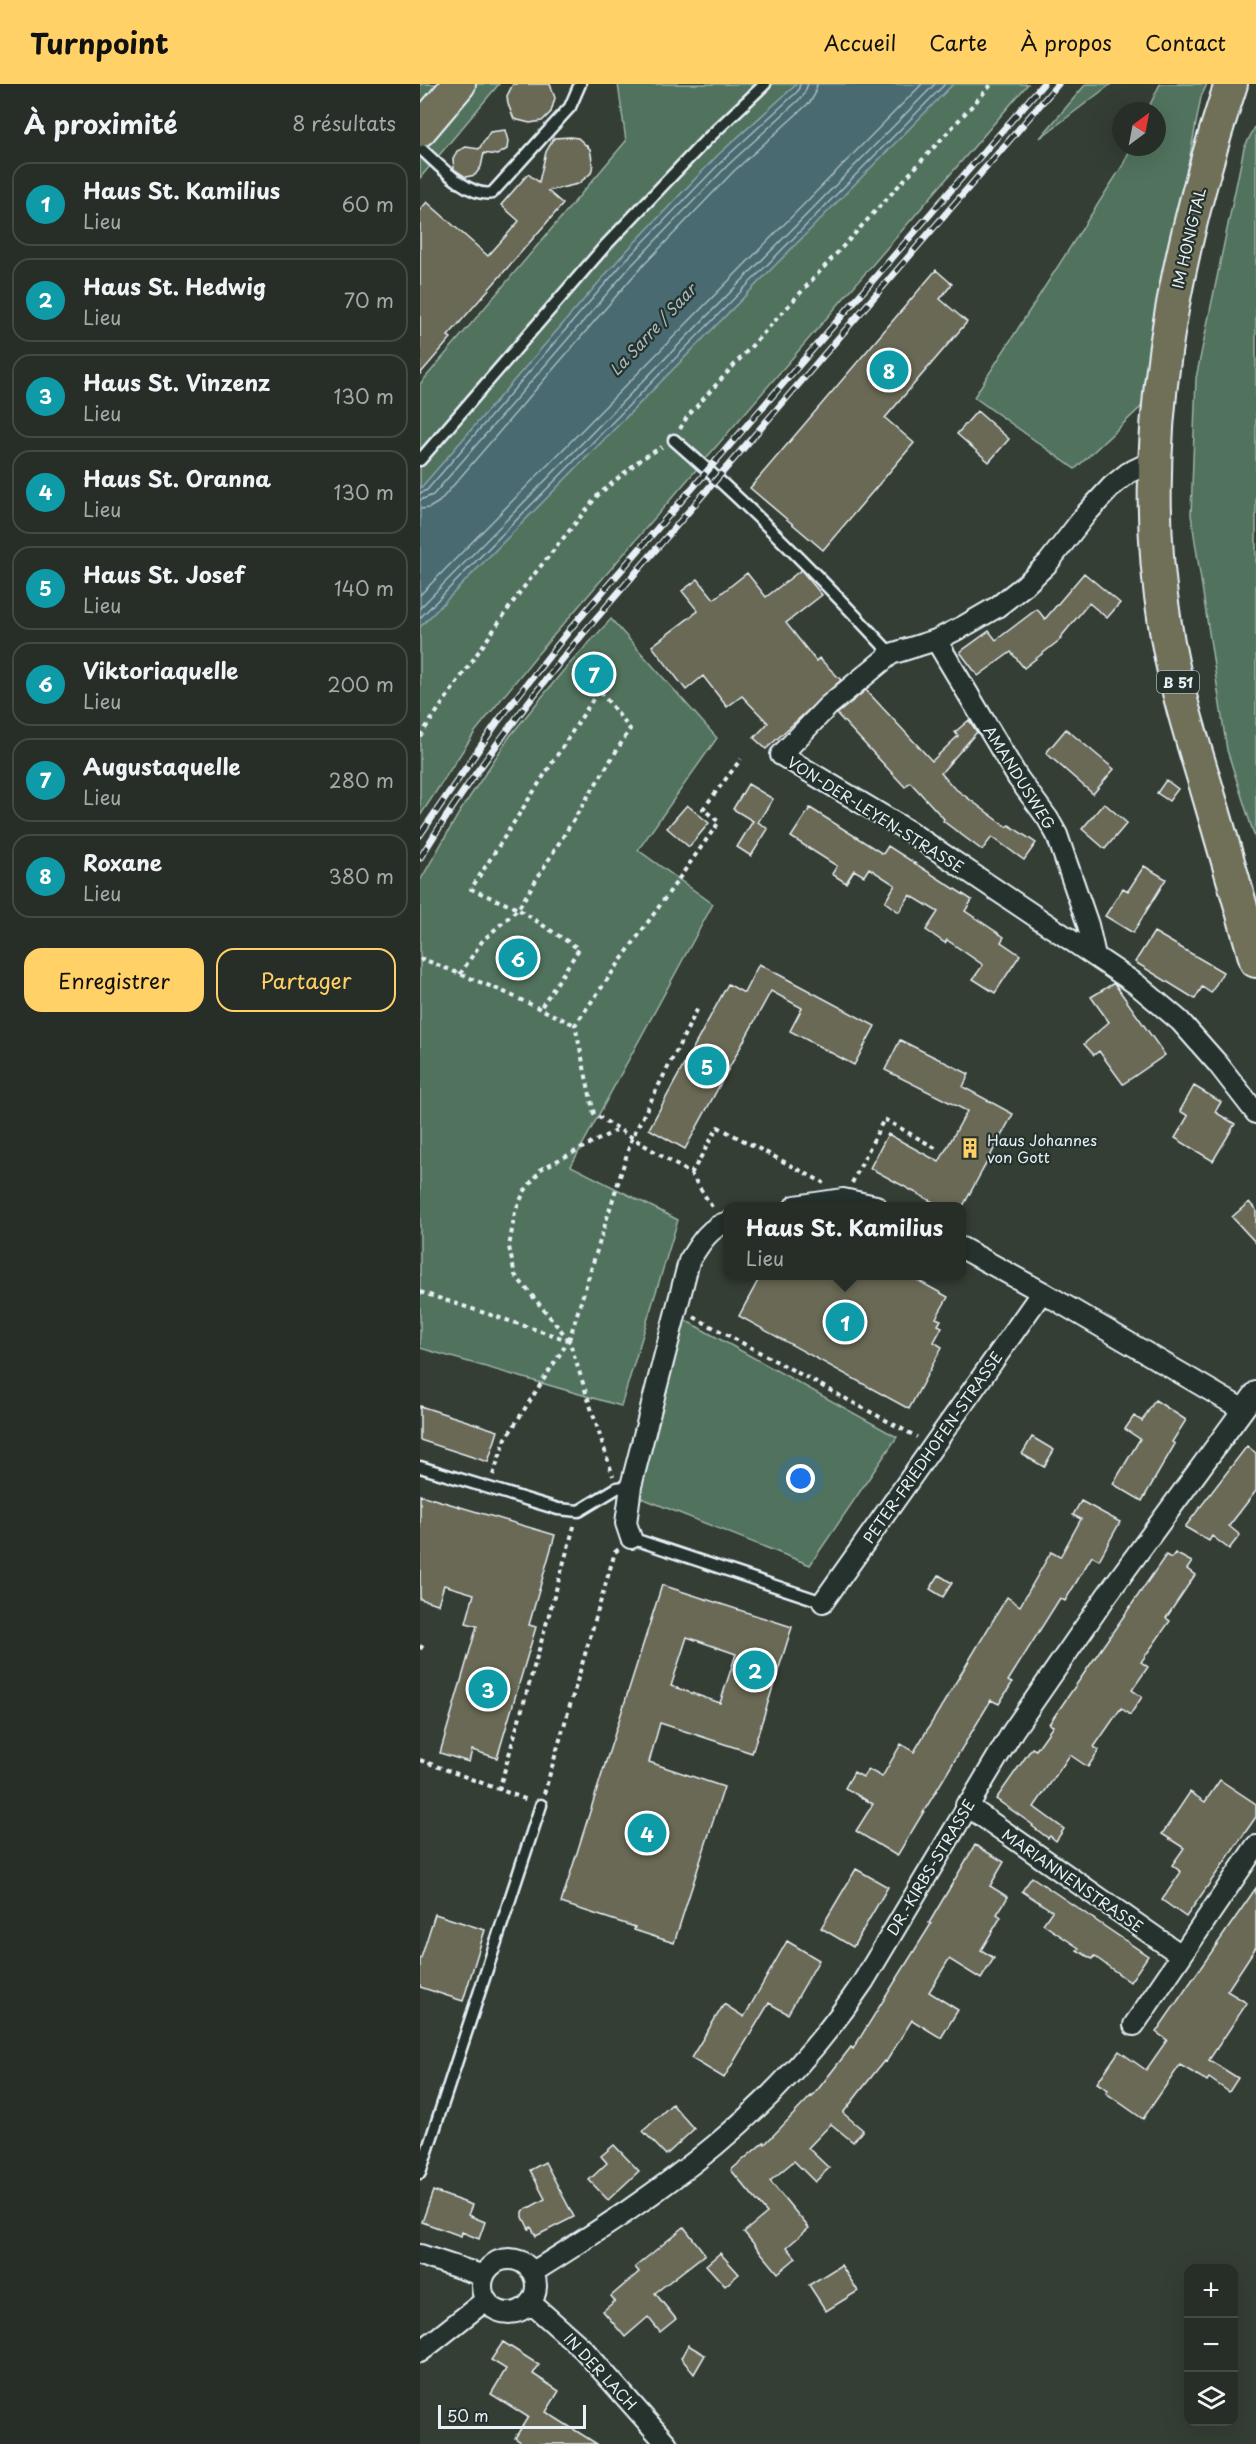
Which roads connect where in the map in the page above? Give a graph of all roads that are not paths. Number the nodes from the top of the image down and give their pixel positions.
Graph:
1 (459, 84) edge
2 (580, 84) edge
3 (765, 84) edge
4 (1231, 84) edge
5 (420, 130) edge
6 (420, 147) edge
7 (674, 440) road end
8 (420, 460) edge
9 (1155, 460) junction
10 (936, 640) junction
11 (891, 654) junction
12 (1095, 956) junction
13 (1256, 961) edge
14 (1256, 1113) edge
15 (817, 1202) edge
16 (862, 1202) edge
17 (723, 1224) edge
18 (966, 1250) edge
19 (1042, 1292) junction
20 (1256, 1392) edge
21 (1242, 1409) junction
22 (420, 1467) edge
23 (624, 1487) junction
24 (631, 1538) joint
25 (823, 1602) joint
26 (541, 1805) road end
27 (966, 1805) junction
28 (1256, 1846) edge
29 (1181, 1955) junction
30 (1134, 2025) dead end
31 (420, 2173) edge
32 (420, 2255) edge
33 (533, 2272) junction
34 (484, 2276) junction
35 (486, 2300) junction
36 (531, 2302) junction
37 (420, 2352) edge
38 (667, 2444) edge

1 - 5 main road
2 - 6 lane
3 - 8 lane
4 - 9 main road, IM HONIGTAL / B 51
7 - 11 lane
9 - 10 street, VON-DER-LEYEN-STRASSE
9 - 13 main road, B 51
10 - 11 street, VON-DER-LEYEN-STRASSE
10 - 12 street, AMANDUSWEG
11 - 12 street, VON-DER-LEYEN-STRASSE
12 - 14 street, VON-DER-LEYEN-STRASSE
15 - 16 street
17 - 23 street
18 - 19 street
19 - 21 street
19 - 25 street, PETER-FRIEDHOFEN-STRASSE
20 - 21 street, DR.-KIRBS-STRASSE
21 - 27 street, DR.-KIRBS-STRASSE
22 - 23 lane
23 - 24 street
24 - 25 lane
26 - 31 lane
27 - 29 street, MARIANNENSTRASSE
27 - 33 street, DR.-KIRBS-STRASSE
28 - 29 street
29 - 30 street
32 - 34 street
33 - 34 street
33 - 36 street
34 - 35 street
35 - 36 street
35 - 37 street
36 - 38 street, IN DER LACH

